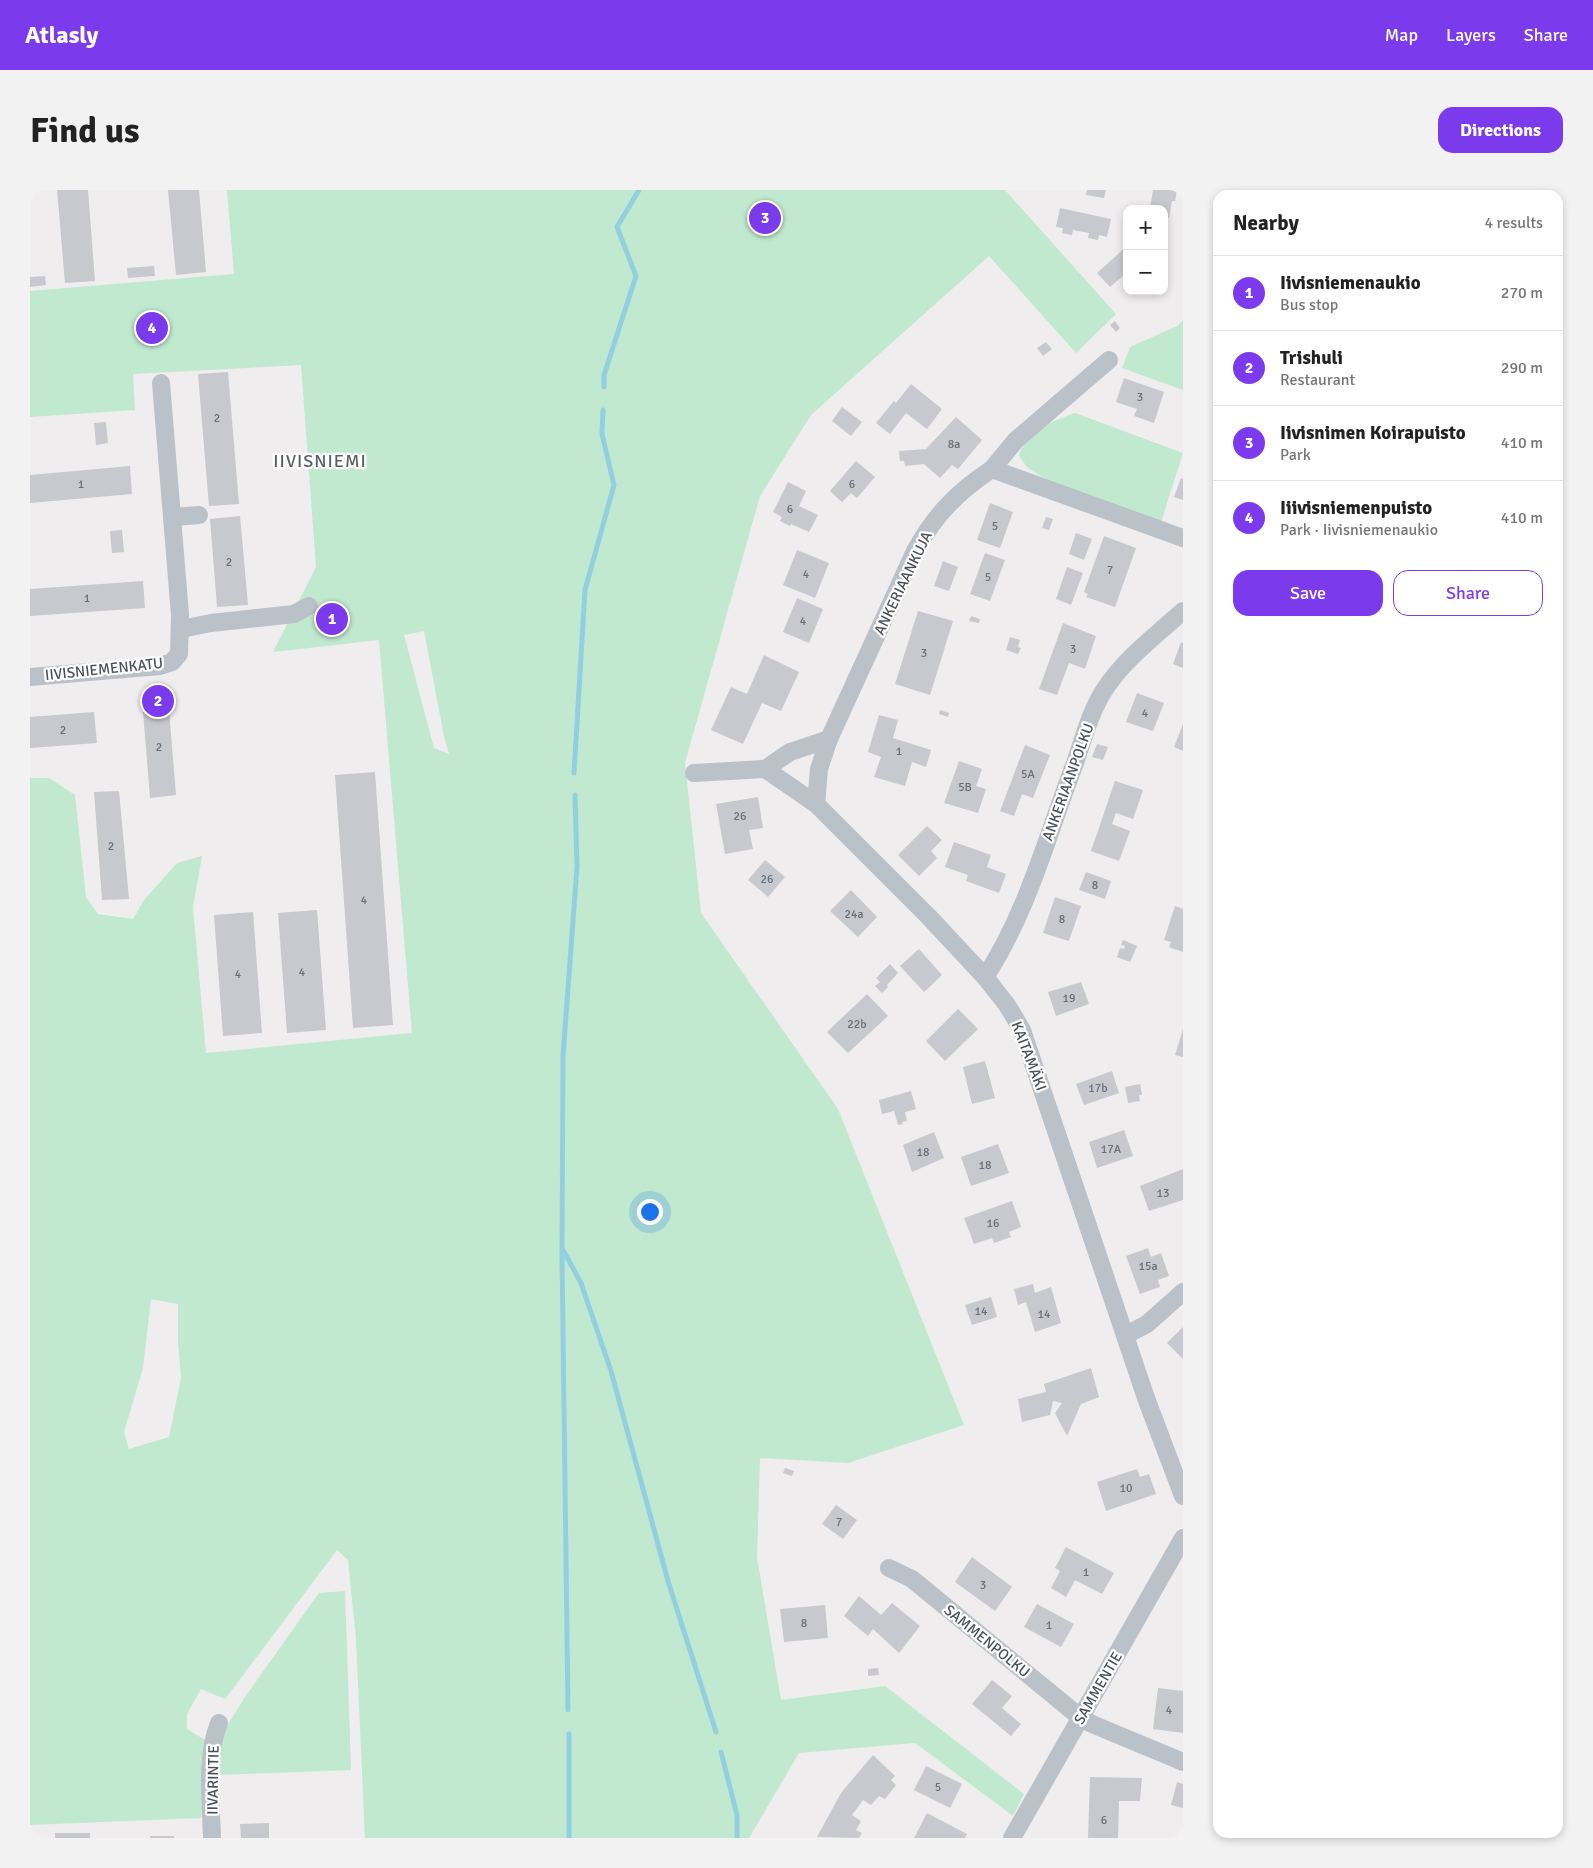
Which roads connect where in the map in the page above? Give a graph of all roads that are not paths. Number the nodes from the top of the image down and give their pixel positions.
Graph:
1 (1109, 360) dead end
2 (161, 384) dead end
3 (992, 469) junction
4 (199, 515) dead end
5 (172, 517) junction
6 (1183, 538) edge
7 (309, 606) dead end
8 (1183, 611) edge
9 (181, 629) junction
10 (30, 676) edge
11 (829, 739) junction
12 (765, 769) junction
13 (694, 773) dead end
14 (816, 804) junction
15 (985, 977) junction
16 (1183, 1292) edge
17 (1126, 1335) junction
18 (1183, 1496) edge
19 (1183, 1538) edge
20 (889, 1568) dead end
21 (1081, 1718) junction
22 (219, 1723) dead end
23 (1183, 1762) edge
24 (212, 1838) edge
25 (1012, 1838) edge

1 - 3 street, ANKERIAANKUJA
2 - 5 street
3 - 6 street
3 - 11 street, ANKERIAANKUJA
4 - 5 street
5 - 9 street
7 - 9 street
8 - 15 street, ANKERIAANPOLKU
9 - 10 street, IIVISNIEMENKATU
11 - 12 street
11 - 14 street, ANKERIAANKUJA
12 - 13 street
12 - 14 street, KAITAMÄKI
14 - 15 street, KAITAMÄKI
15 - 17 street, KAITAMÄKI
16 - 17 street
17 - 18 street, KAITAMÄKI
19 - 21 street, SAMMENTIE
20 - 21 street, SAMMENPOLKU
21 - 23 street, SAMMENPOLKU
21 - 25 street, SAMMENTIE
22 - 24 street, IIVARINTIE

